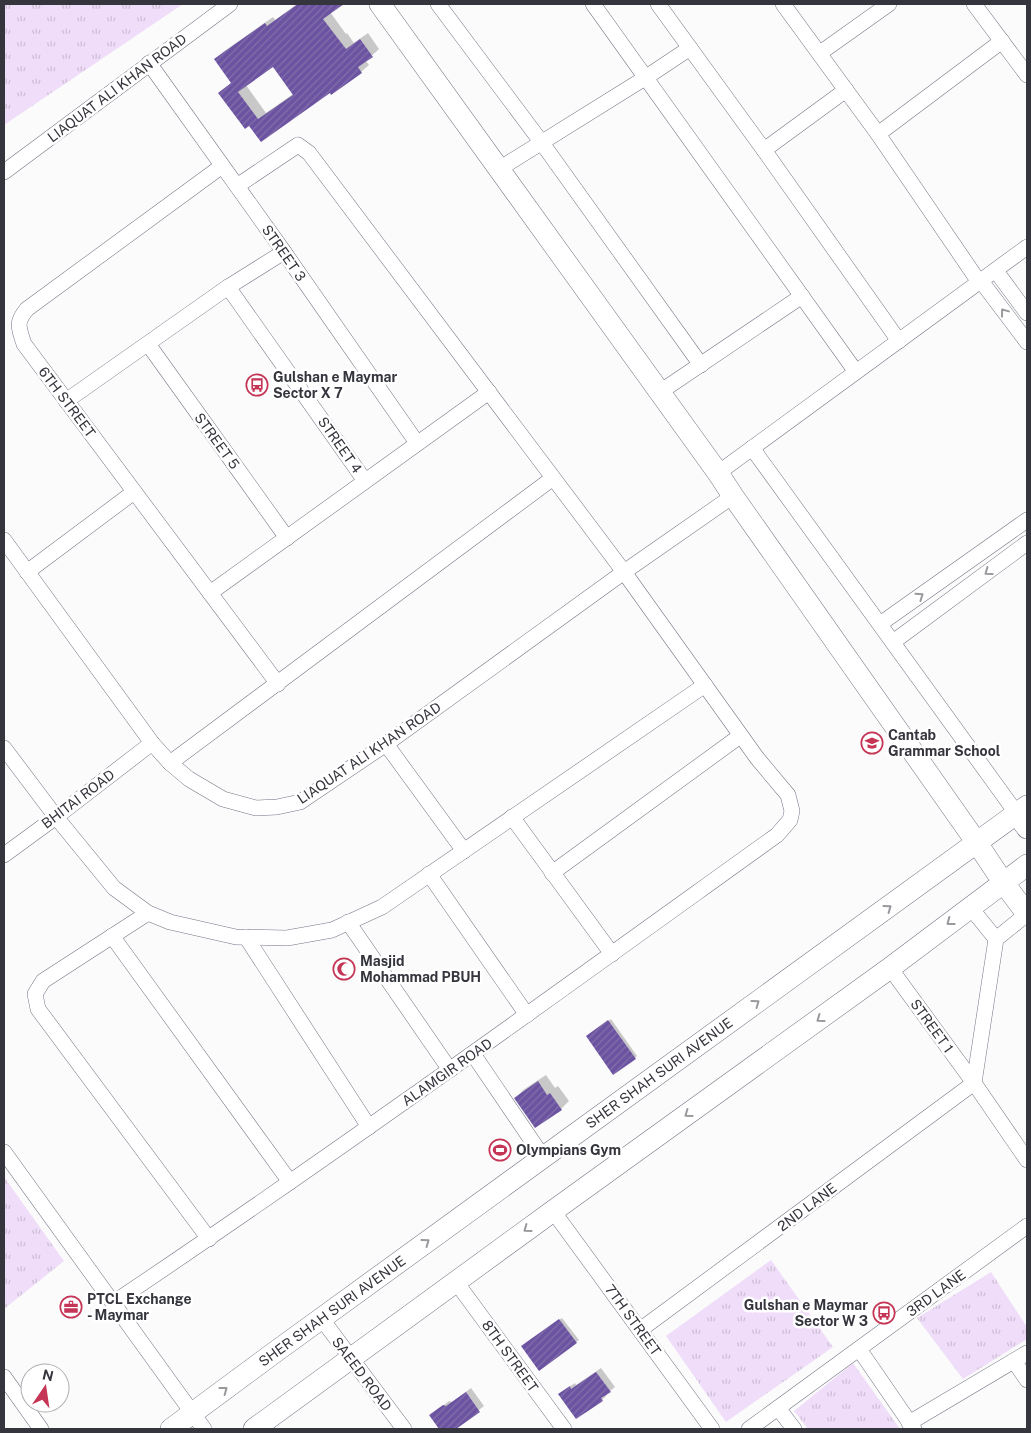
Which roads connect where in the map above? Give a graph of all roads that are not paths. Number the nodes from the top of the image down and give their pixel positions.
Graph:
1 (230, 4) edge
2 (380, 4) edge
3 (438, 4) edge
4 (593, 4) edge
5 (658, 4) edge
6 (783, 4) edge
7 (889, 4) edge
8 (974, 4) edge
9 (1002, 41) junction
10 (690, 48) junction
11 (820, 53) junction
12 (149, 64) junction
13 (1027, 75) edge
14 (645, 78) junction
15 (846, 90) junction
16 (878, 134) junction
17 (542, 143) junction
18 (764, 150) junction
19 (222, 166) junction
20 (499, 169) junction
21 (4, 172) edge
22 (237, 186) junction
23 (1027, 247) edge
24 (284, 252) junction
25 (996, 270) junction
26 (980, 282) junction
27 (228, 287) junction
28 (802, 296) junction
29 (1027, 313) edge
30 (899, 341) junction
31 (1027, 342) edge
32 (148, 344) junction
33 (702, 365) junction
34 (856, 372) junction
35 (489, 392) junction
36 (660, 392) junction
37 (66, 401) junction
38 (417, 443) junction
39 (752, 448) junction
40 (718, 473) junction
41 (553, 478) junction
42 (365, 481) junction
43 (134, 492) junction
44 (733, 496) junction
45 (1027, 520) edge
46 (287, 538) junction
47 (4, 540) edge
48 (1027, 543) edge
49 (27, 572) junction
50 (624, 572) junction
51 (210, 593) junction
52 (880, 624) junction
53 (893, 642) junction
54 (278, 684) junction
55 (705, 685) junction
56 (740, 736) junction
57 (152, 743) junction
58 (386, 744) junction
59 (4, 748) edge
60 (170, 764) junction
61 (1024, 816) edge
62 (56, 817) junction
63 (512, 817) junction
64 (977, 843) junction
65 (464, 850) junction
66 (4, 855) edge
67 (1027, 865) edge
68 (552, 873) junction
69 (429, 874) junction
70 (1003, 882) junction
71 (970, 907) junction
72 (148, 913) junction
73 (1027, 914) edge
74 (348, 922) junction
75 (112, 936) junction
76 (246, 937) junction
77 (996, 939) junction
78 (612, 954) junction
79 (890, 968) junction
80 (527, 1015) junction
81 (473, 1054) junction
82 (450, 1070) junction
83 (974, 1083) junction
84 (369, 1127) junction
85 (4, 1152) edge
86 (543, 1157) junction
87 (1027, 1160) edge
88 (290, 1182) junction
89 (553, 1211) junction
90 (1027, 1226) edge
91 (209, 1239) junction
92 (456, 1282) junction
93 (113, 1303) junction
94 (321, 1318) junction
95 (640, 1330) junction
96 (859, 1349) junction
97 (1027, 1352) edge
98 (351, 1358) junction
99 (1014, 1361) junction
100 (4, 1380) edge
101 (1027, 1380) edge
102 (778, 1408) junction
103 (199, 1421) edge
104 (911, 1426) edge
105 (41, 1429) edge
106 (171, 1429) edge
107 (254, 1429) edge
108 (404, 1429) edge
109 (564, 1429) edge
110 (712, 1429) edge
111 (748, 1429) edge
112 (794, 1429) edge

1 - 12 street, LIAQUAT ALI KHAN ROAD
2 - 20 street
3 - 17 street
4 - 14 street
5 - 10 street
6 - 11 street
7 - 11 street
8 - 9 street
9 - 13 street
9 - 16 street
10 - 14 street
10 - 18 street
11 - 15 street
12 - 19 street, STREET 3
12 - 21 street, LIAQUAT ALI KHAN ROAD
14 - 17 street
14 - 28 street
15 - 16 street
15 - 18 street
16 - 26 street
17 - 20 street
17 - 33 street
18 - 30 street
19 - 22 street, STREET 3
19 - 37 street, 6TH STREET
20 - 36 street
22 - 24 street, STREET 3
22 - 35 street, ALAMGIR ROAD
23 - 25 street
24 - 27 street
24 - 38 street, STREET 3
25 - 26 street
25 - 29 street
26 - 30 street
31 -> 26 street
27 - 32 street
27 - 42 street, STREET 4
28 - 33 street
28 - 34 street
30 - 34 street
32 - 37 street
32 - 46 street, STREET 5
33 - 36 street
34 - 39 street
35 - 38 street
35 - 41 street, ALAMGIR ROAD
36 - 40 street
37 - 43 street, 6TH STREET
38 - 42 street
39 - 40 street
39 - 52 street
40 - 44 street
41 - 50 street, ALAMGIR ROAD
41 - 54 street
42 - 46 street
43 - 49 street
43 - 51 street, 6TH STREET
44 - 50 street, LIAQUAT ALI KHAN ROAD
44 - 64 street
52 -> 45 street
46 - 51 street
47 - 49 street, LIAQUAT ALI KHAN ROAD
48 -> 53 street
49 - 57 street, LIAQUAT ALI KHAN ROAD
50 - 55 street, ALAMGIR ROAD
50 - 58 street, LIAQUAT ALI KHAN ROAD
51 - 54 street, 6TH STREET
52 - 53 street
53 - 61 street
54 - 60 street
55 - 56 street, ALAMGIR ROAD
55 - 63 street
56 - 68 street
56 - 78 street, ALAMGIR ROAD
57 - 60 street, LIAQUAT ALI KHAN ROAD
57 - 62 street, BHITAI ROAD
58 - 60 street, LIAQUAT ALI KHAN ROAD
58 - 65 street
59 - 62 street
61 - 64 street, SHER SHAH SURI AVENUE
62 - 66 street, BHITAI ROAD
62 - 72 street
63 - 65 street
63 - 68 street
64 - 70 street
86 -> 64 street, SHER SHAH SURI AVENUE
65 - 69 street
67 - 70 street
68 - 78 street
69 - 74 street
69 - 80 street
70 - 71 street
70 - 73 street
71 - 77 street
71 -> 79 street
72 - 75 street
72 - 76 street
73 - 77 street
74 - 76 street
74 - 82 street
75 - 88 street
75 - 91 street
76 - 84 street
77 - 83 street
78 - 80 street, ALAMGIR ROAD
79 - 83 street, STREET 1
79 -> 89 street
80 - 81 street, ALAMGIR ROAD
81 - 82 street, ALAMGIR ROAD
81 - 86 street
82 - 84 street, ALAMGIR ROAD
83 - 87 street, STREET 1
83 - 95 street, 2ND LANE
84 - 88 street, ALAMGIR ROAD
85 - 93 street
94 -> 86 street, SHER SHAH SURI AVENUE
88 - 91 street, ALAMGIR ROAD
89 -> 92 street
89 - 95 street, 7TH STREET
90 - 96 street, 3RD LANE
91 - 93 street, ALAMGIR ROAD
92 - 98 street
92 - 109 street, 8TH STREET
93 - 103 street
94 - 98 street, SAEED ROAD
103 -> 94 street, SHER SHAH SURI AVENUE
95 - 110 street, 7TH STREET
96 - 102 street, 3RD LANE
96 - 104 street
97 - 99 street
98 - 107 street
98 - 108 street, SAEED ROAD
99 - 101 street
99 - 104 street
100 - 105 street
102 - 111 street, 3RD LANE
102 - 112 street
103 - 106 street, SHER SHAH SURI AVENUE

